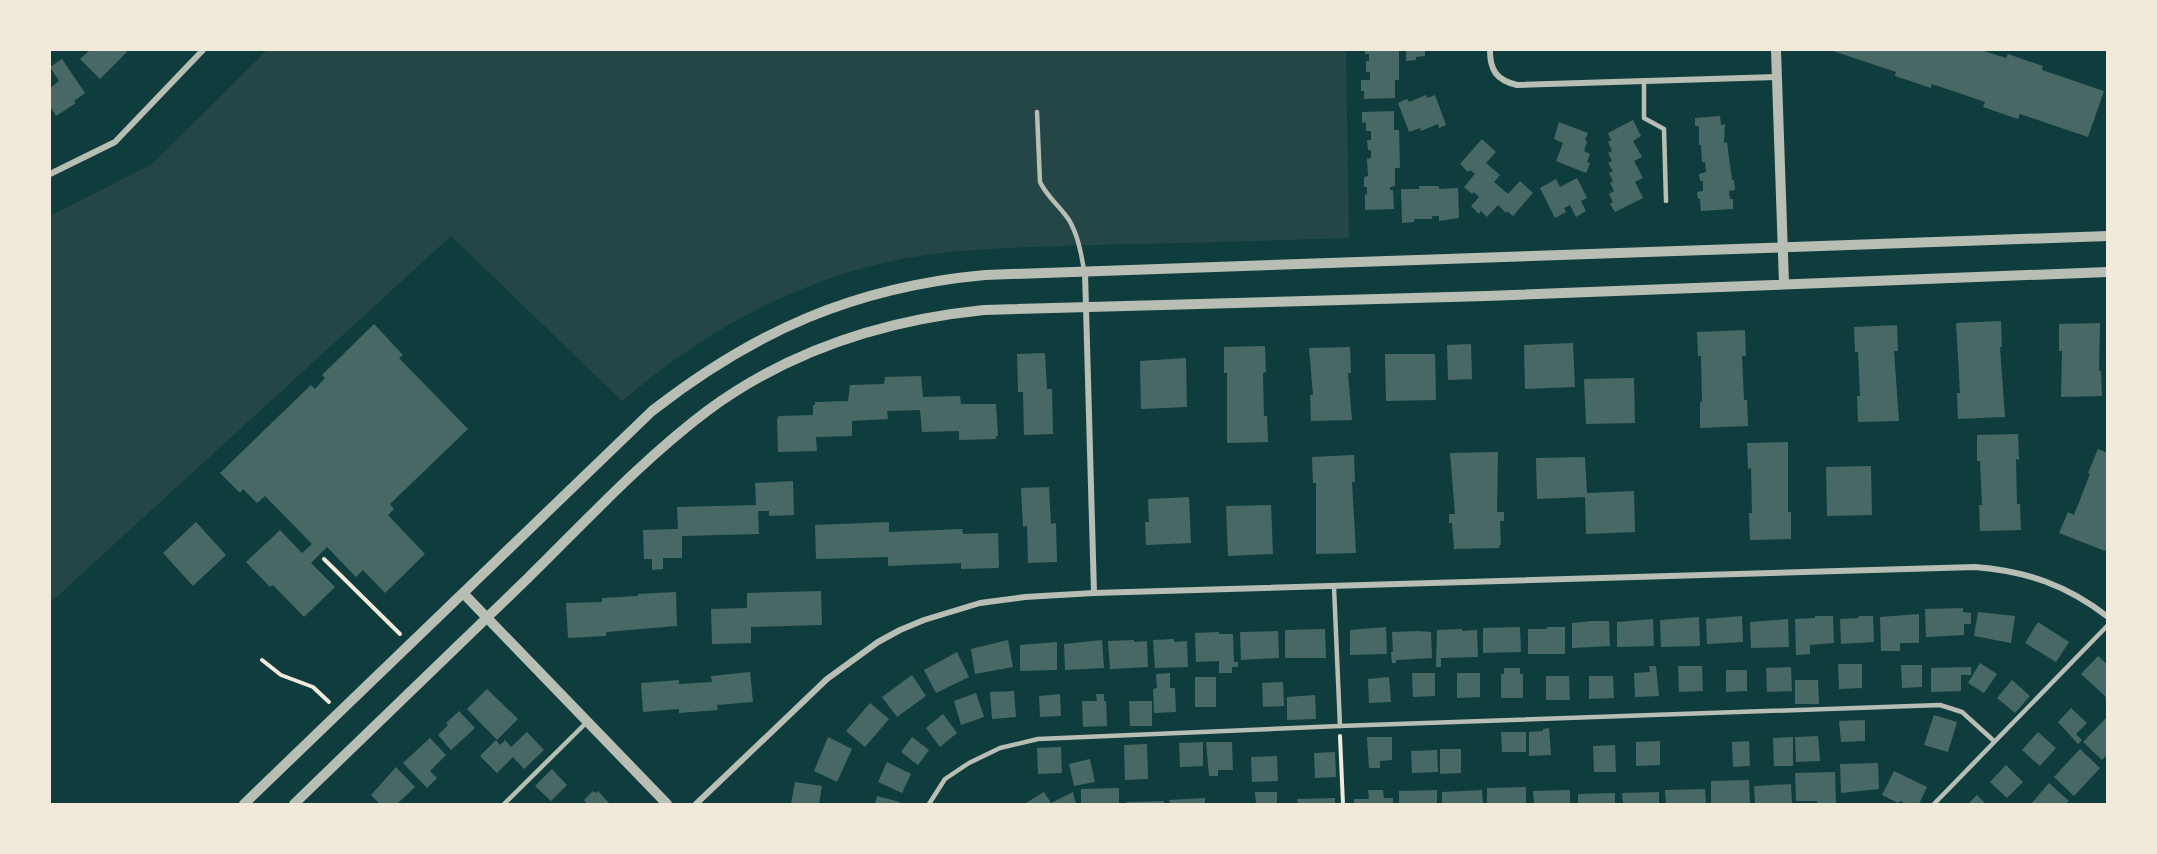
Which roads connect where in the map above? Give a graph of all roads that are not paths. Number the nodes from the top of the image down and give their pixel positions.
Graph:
1 (203, 50) edge
2 (1490, 50) edge
3 (1776, 50) edge
4 (1776, 77) junction
5 (1644, 81) junction
6 (1037, 112) dead end
7 (50, 174) edge
8 (1666, 201) dead end
9 (2108, 236) edge
10 (1782, 248) junction
11 (1085, 272) junction
12 (2108, 273) edge
13 (1784, 284) junction
14 (1086, 307) junction
15 (1334, 587) junction
16 (1094, 593) junction
17 (464, 594) junction
18 (2108, 617) edge
19 (487, 618) junction
20 (2108, 625) edge
21 (588, 721) junction
22 (1340, 726) junction
23 (1994, 741) junction
24 (244, 804) edge
25 (294, 804) edge
26 (504, 804) edge
27 (667, 804) edge
28 (696, 804) edge
29 (929, 804) edge
30 (1934, 804) edge

1 - 7 street
2 - 5 street
3 - 4 street
4 - 5 street
4 - 10 street
5 - 8 lane
6 - 11 lane
9 - 10 street
10 - 11 street
10 - 13 street
11 - 14 street
11 - 17 street
12 - 13 street
13 - 14 street
14 - 16 street
14 - 19 street
15 - 16 street
15 - 18 street
15 - 22 lane
16 - 28 street
17 - 19 street
17 - 24 street
19 - 21 street
19 - 25 street
20 - 23 lane
21 - 26 lane
21 - 27 street
22 - 23 lane
22 - 29 lane
23 - 30 lane

